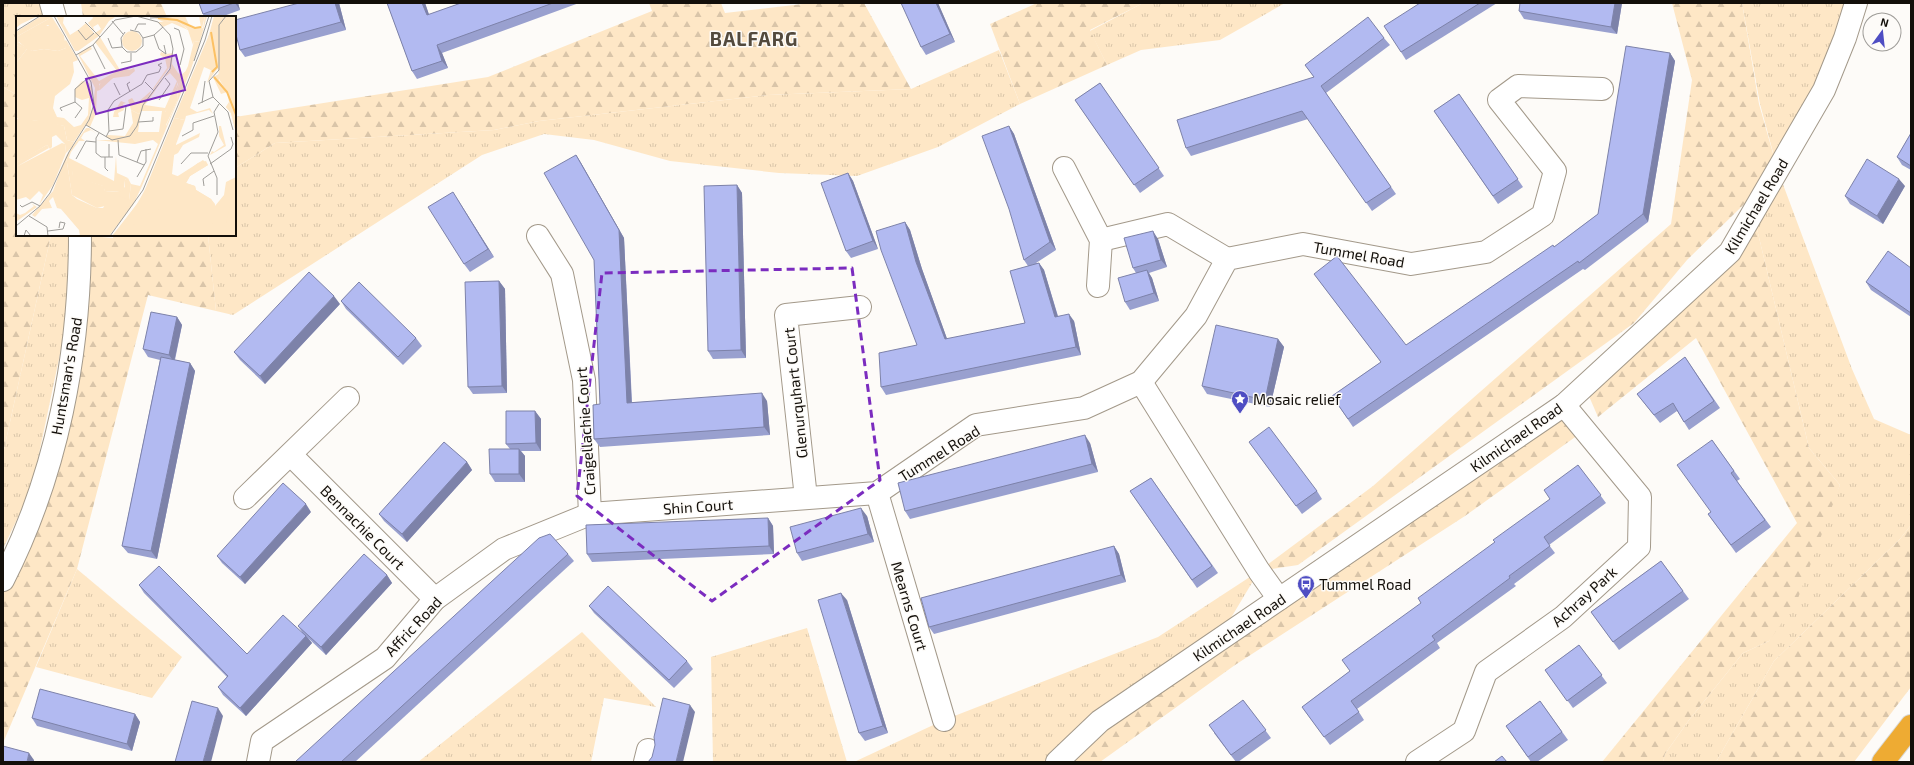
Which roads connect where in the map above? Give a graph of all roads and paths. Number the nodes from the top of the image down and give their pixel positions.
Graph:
1 (51, 3) edge
2 (1856, 3) edge
3 (54, 16) edge
4 (1602, 90) dead end
5 (1064, 168) dead end
6 (80, 236) edge
7 (538, 236) dead end
8 (1101, 240) junction
9 (1228, 259) junction
10 (1098, 286) dead end
11 (860, 307) dead end
12 (1141, 382) junction
13 (348, 398) dead end
14 (1564, 405) junction
15 (292, 455) junction
16 (877, 492) junction
17 (245, 498) dead end
18 (806, 498) junction
19 (590, 514) junction
20 (3, 580) edge
21 (435, 599) junction
22 (1279, 599) junction
23 (944, 720) dead end
24 (1911, 726) edge
25 (258, 762) edge
26 (1057, 762) edge
27 (1417, 762) edge
28 (1883, 762) edge

1 - 3 street
2 - 14 street, Kilmichael Road
4 - 9 street, Tummel Road
5 - 8 street
6 - 20 street, Huntsman's Road
7 - 19 street, Craigellachie Court
8 - 9 street
8 - 10 street
9 - 12 street, Tummel Road
11 - 18 street, Glenurquhart Court
12 - 16 street, Tummel Road
12 - 22 street
13 - 15 street
14 - 22 street, Kilmichael Road
14 - 27 street, Achray Park
15 - 17 street
15 - 21 street, Bennachie Court
16 - 18 street, Tummel Road
16 - 23 street, Mearns Court
18 - 19 street, Shin Court
19 - 21 street, Affric Road
21 - 25 street, Affric Road
22 - 26 street, Kilmichael Road
24 - 28 highway

